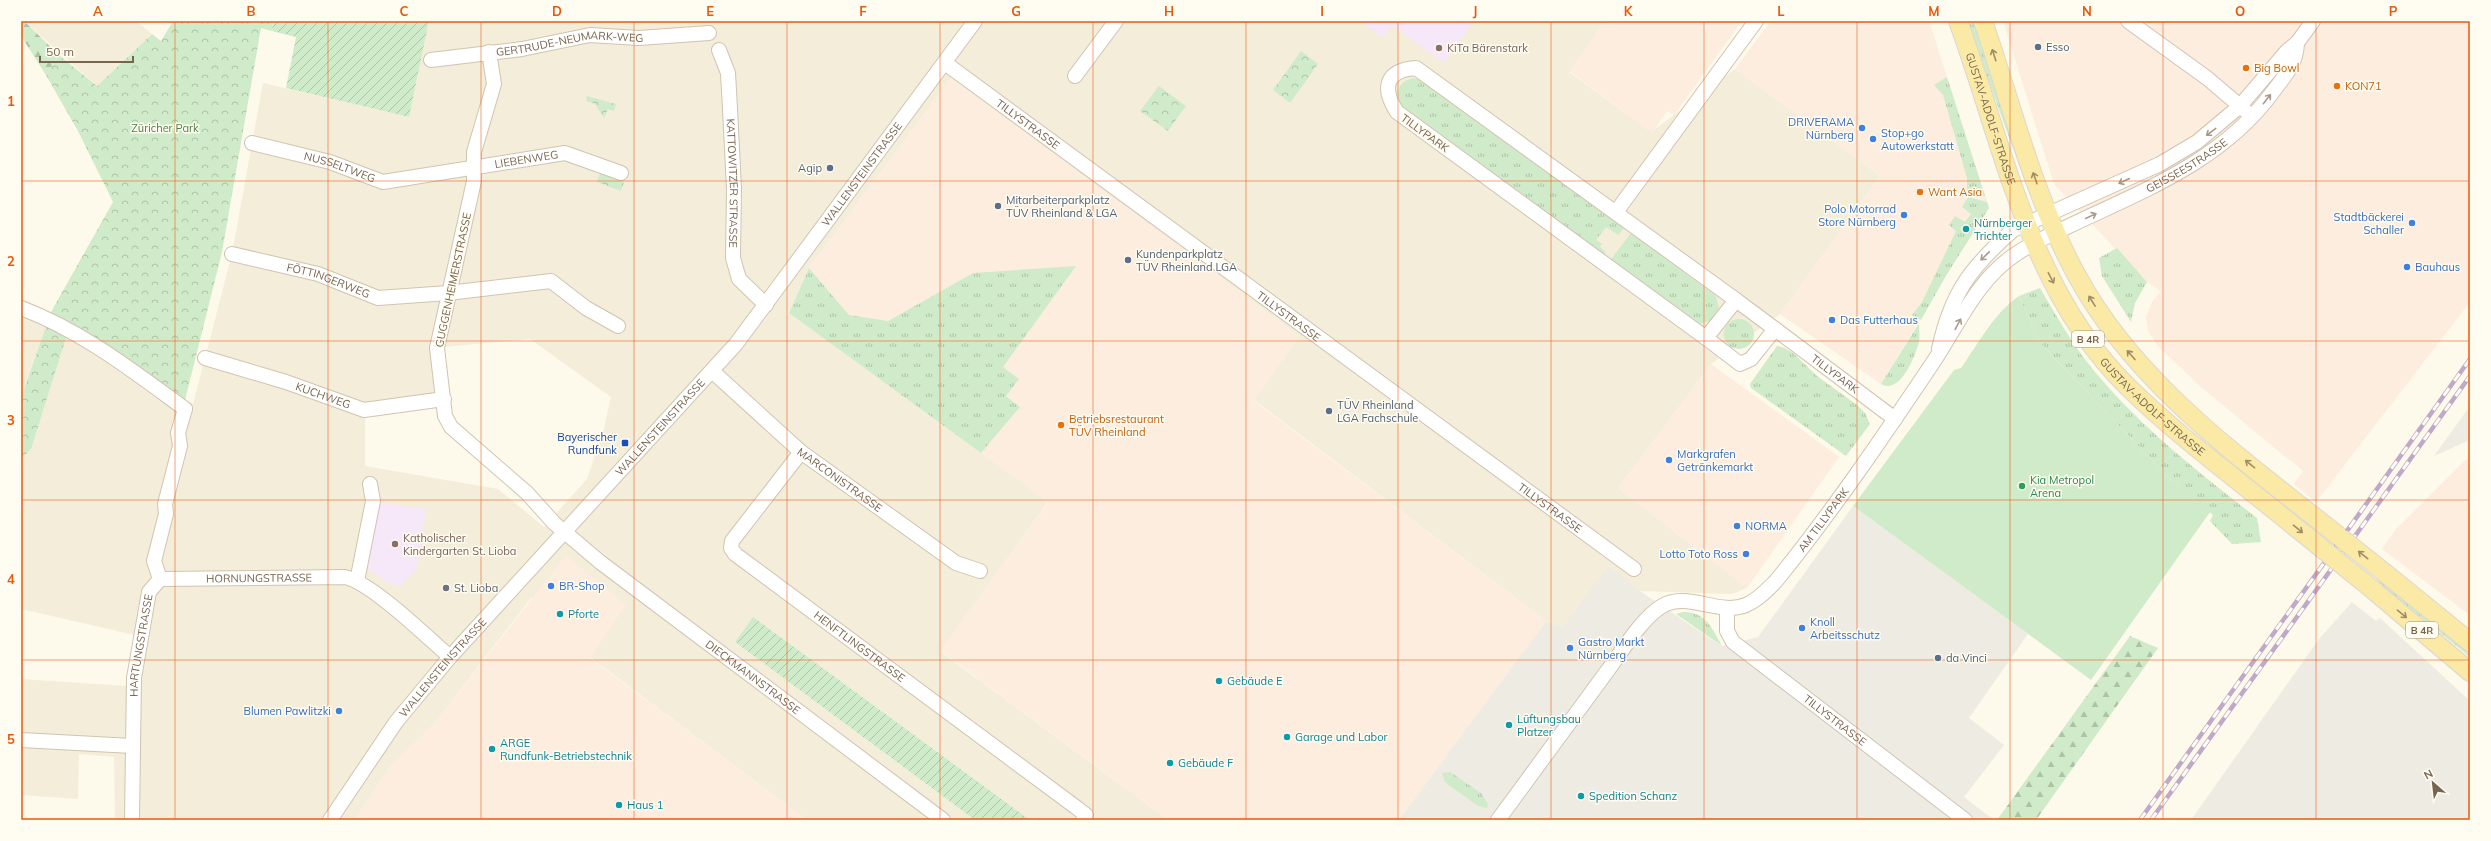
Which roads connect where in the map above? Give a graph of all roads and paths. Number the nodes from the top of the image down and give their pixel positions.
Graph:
1 (975, 21) edge
2 (1116, 21) edge
3 (1756, 21) edge
4 (1958, 21) edge
5 (1983, 21) edge
6 (2128, 21) edge
7 (2313, 21) edge
8 (709, 33) dead end
9 (2297, 43) junction
10 (719, 50) dead end
11 (489, 52) junction
12 (431, 60) dead end
13 (945, 63) junction
14 (1075, 76) dead end
15 (2240, 106) junction
16 (2253, 117) junction
17 (252, 143) dead end
18 (475, 168) junction
19 (621, 174) dead end
20 (1616, 212) junction
21 (2049, 215) junction
22 (2027, 224) junction
23 (2056, 233) junction
24 (2035, 243) junction
25 (232, 254) dead end
26 (448, 293) junction
27 (1736, 300) junction
28 (766, 305) junction
29 (21, 308) edge
30 (618, 326) dead end
31 (1775, 329) junction
32 (1706, 338) junction
33 (1937, 357) junction
34 (205, 358) dead end
35 (712, 371) junction
36 (444, 399) junction
37 (1895, 419) junction
38 (801, 452) junction
39 (370, 484) dead end
40 (564, 533) junction
41 (1634, 569) dead end
42 (980, 571) dead end
43 (160, 579) junction
44 (357, 581) junction
45 (1727, 608) junction
46 (2470, 642) edge
47 (450, 657) junction
48 (2470, 672) edge
49 (21, 740) edge
50 (132, 746) junction
51 (1084, 818) edge
52 (132, 820) edge
53 (330, 820) edge
54 (943, 820) edge
55 (1498, 820) edge
56 (1965, 820) edge

1 - 13 street, WALLENSTEINSTRASSE
2 - 14 street
3 - 20 street
4 - 22 main road, GUSTAV-ADOLF-STRASSE / B 4R
21 -> 5 main road, GUSTAV-ADOLF-STRASSE / B 4R
6 - 15 street
7 - 9 street, GEISSEESTRASSE
8 - 11 street, GERTRUDE-NEUMARK-WEG
9 - 15 street, GEISSEESTRASSE
16 -> 9 street, GEISSEESTRASSE
10 - 28 street, KATTOWITZER STRASSE
11 - 12 street, GERTRUDE-NEUMARK-WEG
11 - 18 street, GUGGENHEIMERSTRASSE
13 - 28 street, WALLENSTEINSTRASSE
13 - 41 street, TILLYSTRASSE
15 - 16 street
15 -> 21 street, GEISSEESTRASSE
23 -> 16 street, GEISSEESTRASSE
17 - 18 street, NUSSELTWEG
18 - 19 street, LIEBENWEG
18 - 26 street, GUGGENHEIMERSTRASSE
20 - 27 street, TILLYPARK
20 - 32 street, TILLYPARK
21 - 22 street, GEISSEESTRASSE
21 - 23 main road, GUSTAV-ADOLF-STRASSE / B 4R
22 - 24 main road, GUSTAV-ADOLF-STRASSE / B 4R
22 -> 33 street, AM TILLYPARK
23 - 24 street, GEISSEESTRASSE
46 -> 23 main road, GUSTAV-ADOLF-STRASSE / B 4R, bridge
33 -> 24 street, AM TILLYPARK
24 -> 48 main road, GUSTAV-ADOLF-STRASSE / B 4R, bridge
25 - 26 street, FÖTTINGERWEG
26 - 30 street, FÖTTINGERWEG
26 - 36 street, GUGGENHEIMERSTRASSE
27 - 31 street, TILLYPARK
27 - 32 street
28 - 35 street, WALLENSTEINSTRASSE
29 - 43 street
31 - 32 street, TILLYPARK
31 - 37 street, TILLYPARK
33 - 37 street, AM TILLYPARK
34 - 36 street, KUCHWEG
35 - 38 street, MARCONISTRASSE
35 - 40 street, WALLENSTEINSTRASSE
36 - 40 street, GUGGENHEIMERSTRASSE
37 - 45 street, AM TILLYPARK
38 - 42 street, MARCONISTRASSE
38 - 51 street, HENFTLINGSTRASSE
39 - 44 street
40 - 47 street, WALLENSTEINSTRASSE
40 - 54 street, DIECKMANNSTRASSE
43 - 44 street, HORNUNGSTRASSE
43 - 50 street, HARTUNGSTRASSE
44 - 47 street, HORNUNGSTRASSE
45 - 55 street, AM TILLYPARK
45 - 56 street, TILLYSTRASSE
47 - 53 street, WALLENSTEINSTRASSE
49 - 50 street
50 - 52 street, HARTUNGSTRASSE

